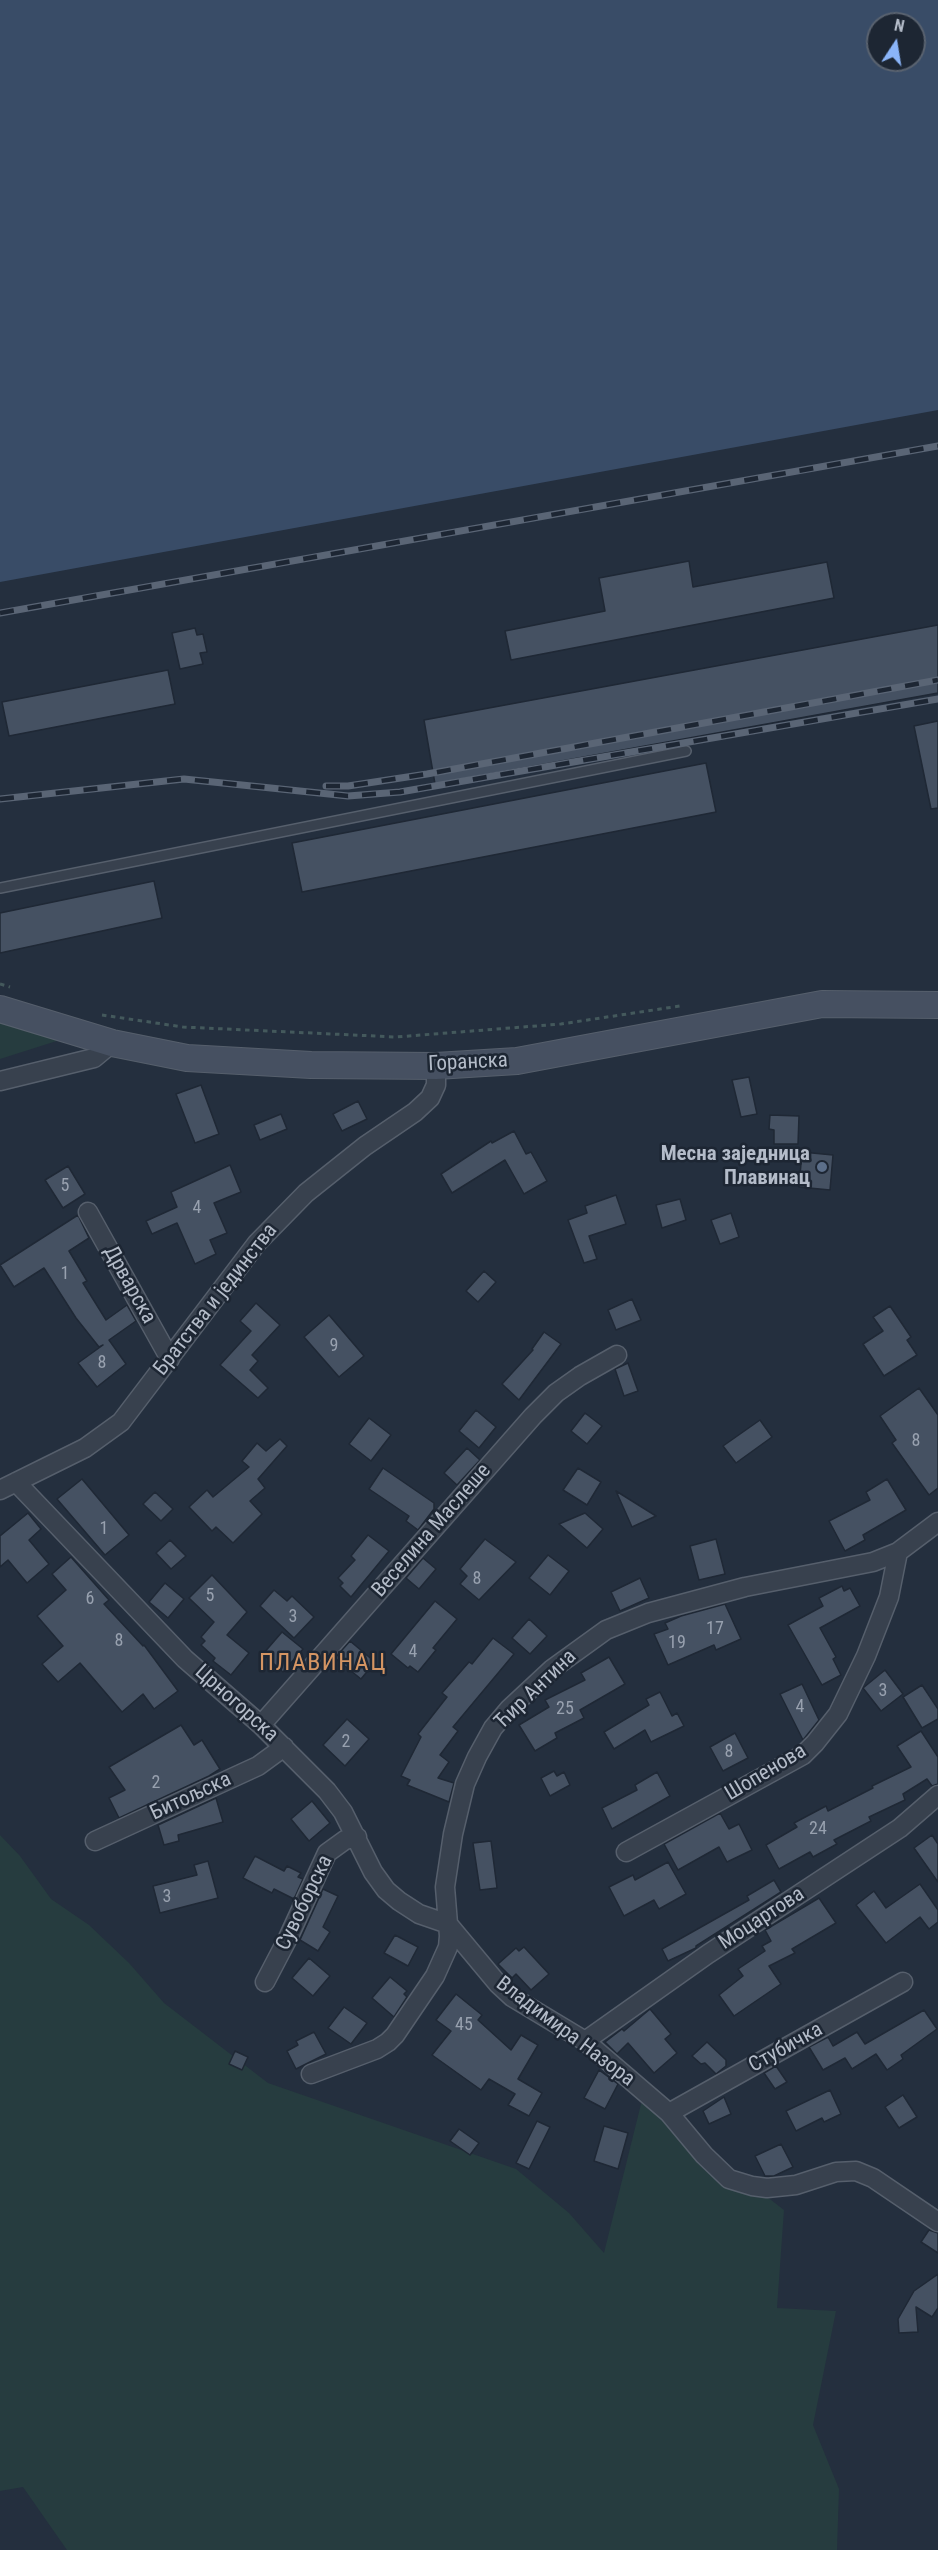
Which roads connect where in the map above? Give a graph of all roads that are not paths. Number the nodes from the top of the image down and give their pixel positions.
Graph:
1 (686, 751) dead end
2 (0, 888) edge
3 (6, 999) edge
4 (938, 1005) edge
5 (111, 1043) junction
6 (436, 1066) junction
7 (0, 1081) edge
8 (88, 1212) dead end
9 (617, 1355) dead end
10 (170, 1359) junction
11 (8, 1486) edge
12 (938, 1522) edge
13 (898, 1552) junction
14 (261, 1725) junction
15 (284, 1747) junction
16 (938, 1795) edge
17 (357, 1837) junction
18 (95, 1841) dead end
19 (626, 1852) dead end
20 (448, 1924) junction
21 (265, 1982) dead end
22 (903, 1982) dead end
23 (585, 2041) junction
24 (311, 2074) dead end
25 (669, 2113) junction
26 (938, 2222) edge

1 - 2 lane
3 - 5 main road, Горанска
4 - 6 main road, Горанска
5 - 6 main road, Горанска
5 - 7 street
6 - 10 street, Братства и јединства
8 - 10 street, Дрварска
9 - 14 street, Веселина Маслеше
10 - 11 street, Братства и јединства
11 - 14 street, Црногорска
12 - 13 street, Ћир Антина
13 - 19 street, Шопенова
13 - 20 street, Ћир Антина
14 - 15 street, Црногорска
15 - 17 street, Црногорска
15 - 18 street, Битољска
16 - 23 street, Моцартова
17 - 20 street, Црногорска
17 - 21 street, Сувоборска
20 - 23 street, Владимира Назора
20 - 24 street, Ћир Антина
22 - 25 street, Стубичка
23 - 25 street, Владимира Назора
25 - 26 street, Владимира Назора

